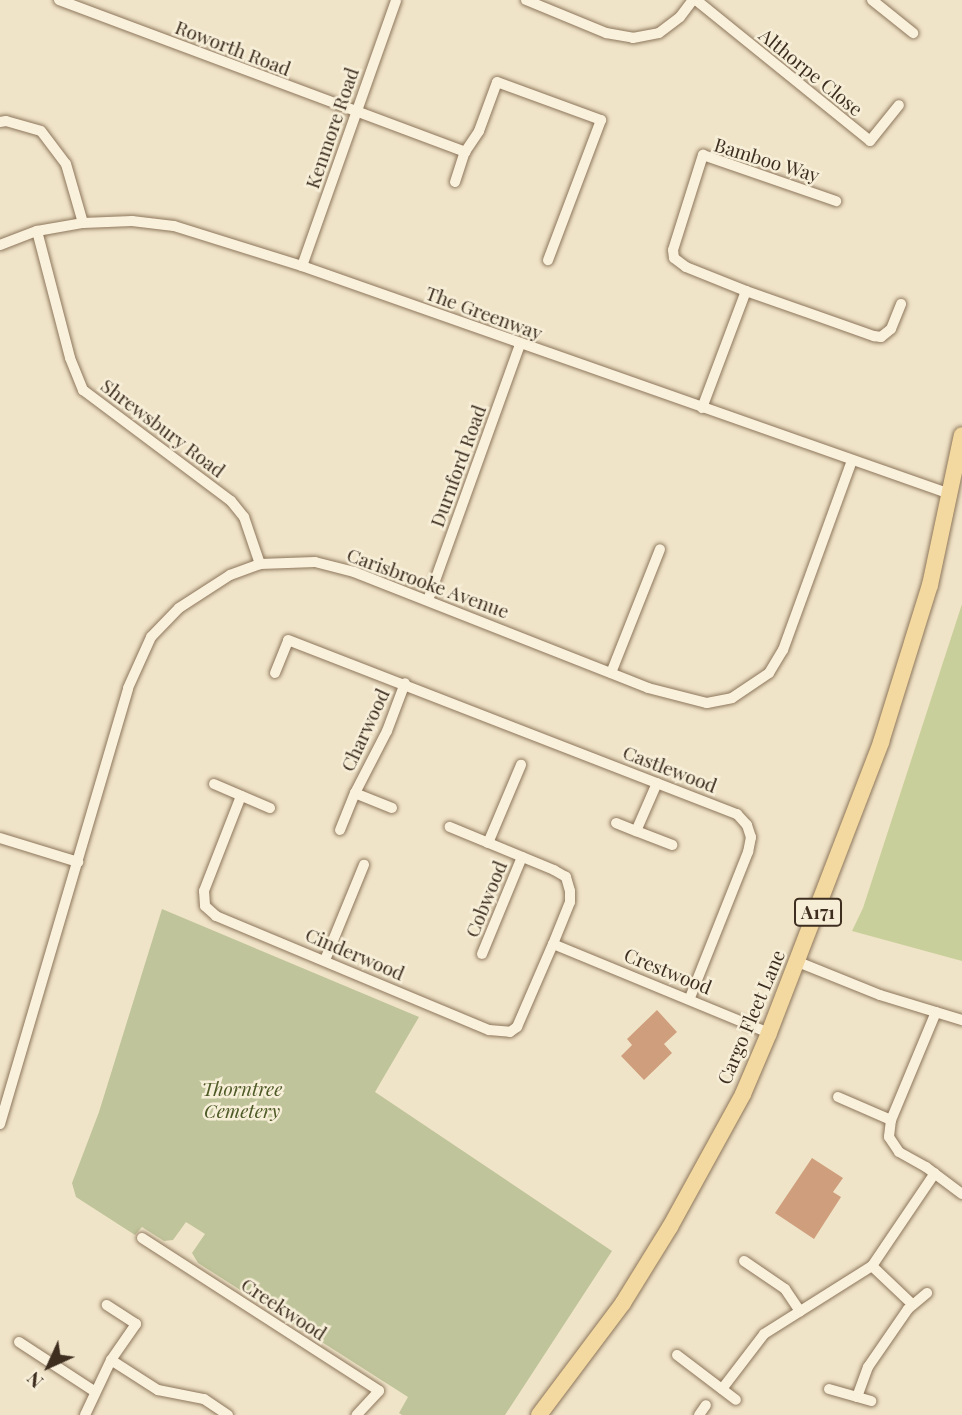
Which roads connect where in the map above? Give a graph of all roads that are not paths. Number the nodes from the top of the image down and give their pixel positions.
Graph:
1 (59, 0) edge
2 (396, 0) edge
3 (694, 0) edge
4 (872, 0) edge
5 (532, 1) edge
6 (913, 33) dead end
7 (899, 105) dead end
8 (356, 113) junction
9 (0, 122) edge
10 (465, 152) junction
11 (454, 182) dead end
12 (836, 201) dead end
13 (83, 223) junction
14 (37, 231) junction
15 (0, 245) edge
16 (548, 260) dead end
17 (302, 266) junction
18 (746, 291) junction
19 (901, 304) dead end
20 (520, 344) junction
21 (702, 408) junction
22 (962, 435) edge
23 (852, 460) junction
24 (950, 494) junction
25 (660, 549) dead end
26 (260, 564) junction
27 (428, 600) junction
28 (275, 673) dead end
29 (611, 673) junction
30 (405, 683) junction
31 (521, 765) dead end
32 (657, 783) junction
33 (214, 784) dead end
34 (355, 793) junction
35 (241, 796) junction
36 (270, 808) dead end
37 (392, 808) dead end
38 (615, 823) dead end
39 (450, 827) dead end
40 (340, 830) dead end
41 (636, 831) junction
42 (0, 838) edge
43 (488, 843) junction
44 (672, 845) dead end
45 (522, 857) junction
46 (78, 862) junction
47 (364, 865) dead end
48 (553, 944) junction
49 (482, 954) dead end
50 (325, 960) junction
51 (798, 961) junction
52 (690, 998) junction
53 (936, 1012) junction
54 (962, 1020) edge
55 (769, 1033) junction
56 (838, 1097) dead end
57 (891, 1120) junction
58 (0, 1124) edge
59 (935, 1174) junction
60 (962, 1194) edge
61 (142, 1238) dead end
62 (744, 1261) dead end
63 (872, 1266) junction
64 (927, 1293) dead end
65 (912, 1304) junction
66 (107, 1305) dead end
67 (800, 1311) junction
68 (19, 1342) dead end
69 (677, 1355) dead end
70 (111, 1360) junction
71 (722, 1389) junction
72 (829, 1389) dead end
73 (94, 1391) junction
74 (858, 1397) junction
75 (736, 1399) dead end
76 (871, 1401) dead end
77 (706, 1405) dead end
78 (85, 1415) edge
79 (228, 1415) edge
80 (357, 1415) edge
81 (539, 1415) edge
82 (699, 1415) edge

1 - 8 street, Roworth Road
2 - 8 street, Kenmore Road
3 - 5 street
3 - 7 street, Althorpe Close
4 - 6 street
8 - 10 street, Roworth Road
8 - 17 street, Kenmore Road
9 - 13 street
10 - 11 street
10 - 16 street
12 - 18 street, Bamboo Way
13 - 14 street, The Greenway
13 - 17 street, The Greenway
14 - 15 street, The Greenway
14 - 26 street, Shrewsbury Road
17 - 20 street, The Greenway
18 - 19 street, Bamboo Way
18 - 21 street
20 - 21 street, The Greenway
20 - 27 street, Durnford Road
21 - 23 street, The Greenway
22 - 24 main road, Cargo Fleet Lane / A171
23 - 24 street, The Greenway
23 - 29 street, Carisbrooke Avenue
24 - 51 main road, Cargo Fleet Lane / A171
25 - 29 street
26 - 27 street, Carisbrooke Avenue
26 - 46 street, Carisbrooke Avenue
27 - 29 street, Carisbrooke Avenue
28 - 30 street, Castlewood
30 - 32 street, Castlewood
30 - 34 street, Charwood
31 - 43 street
32 - 41 street
32 - 52 street, Castlewood
33 - 35 street
34 - 37 street, Charwood
34 - 40 street
35 - 36 street
35 - 50 street, Cinderwood
38 - 41 street
39 - 43 street
41 - 44 street
42 - 46 street
43 - 45 street
45 - 48 street, Cinderwood
45 - 49 street, Cobwood
46 - 58 street, Carisbrooke Avenue
47 - 50 street
48 - 50 street, Cinderwood
48 - 52 street, Crestwood
51 - 53 street
51 - 55 main road, Cargo Fleet Lane / A171
52 - 55 street, Crestwood
53 - 54 street
53 - 57 street
55 - 81 main road, Cargo Fleet Lane / A171
56 - 57 street
57 - 59 street
59 - 60 street
59 - 63 street
61 - 80 street, Creekwood
62 - 67 street
63 - 65 street
63 - 67 street
64 - 65 street
65 - 74 street
66 - 70 street
67 - 71 street
68 - 73 street
69 - 71 street
70 - 73 street
70 - 79 street
71 - 75 street
72 - 74 street
73 - 78 street
74 - 76 street
77 - 82 street

